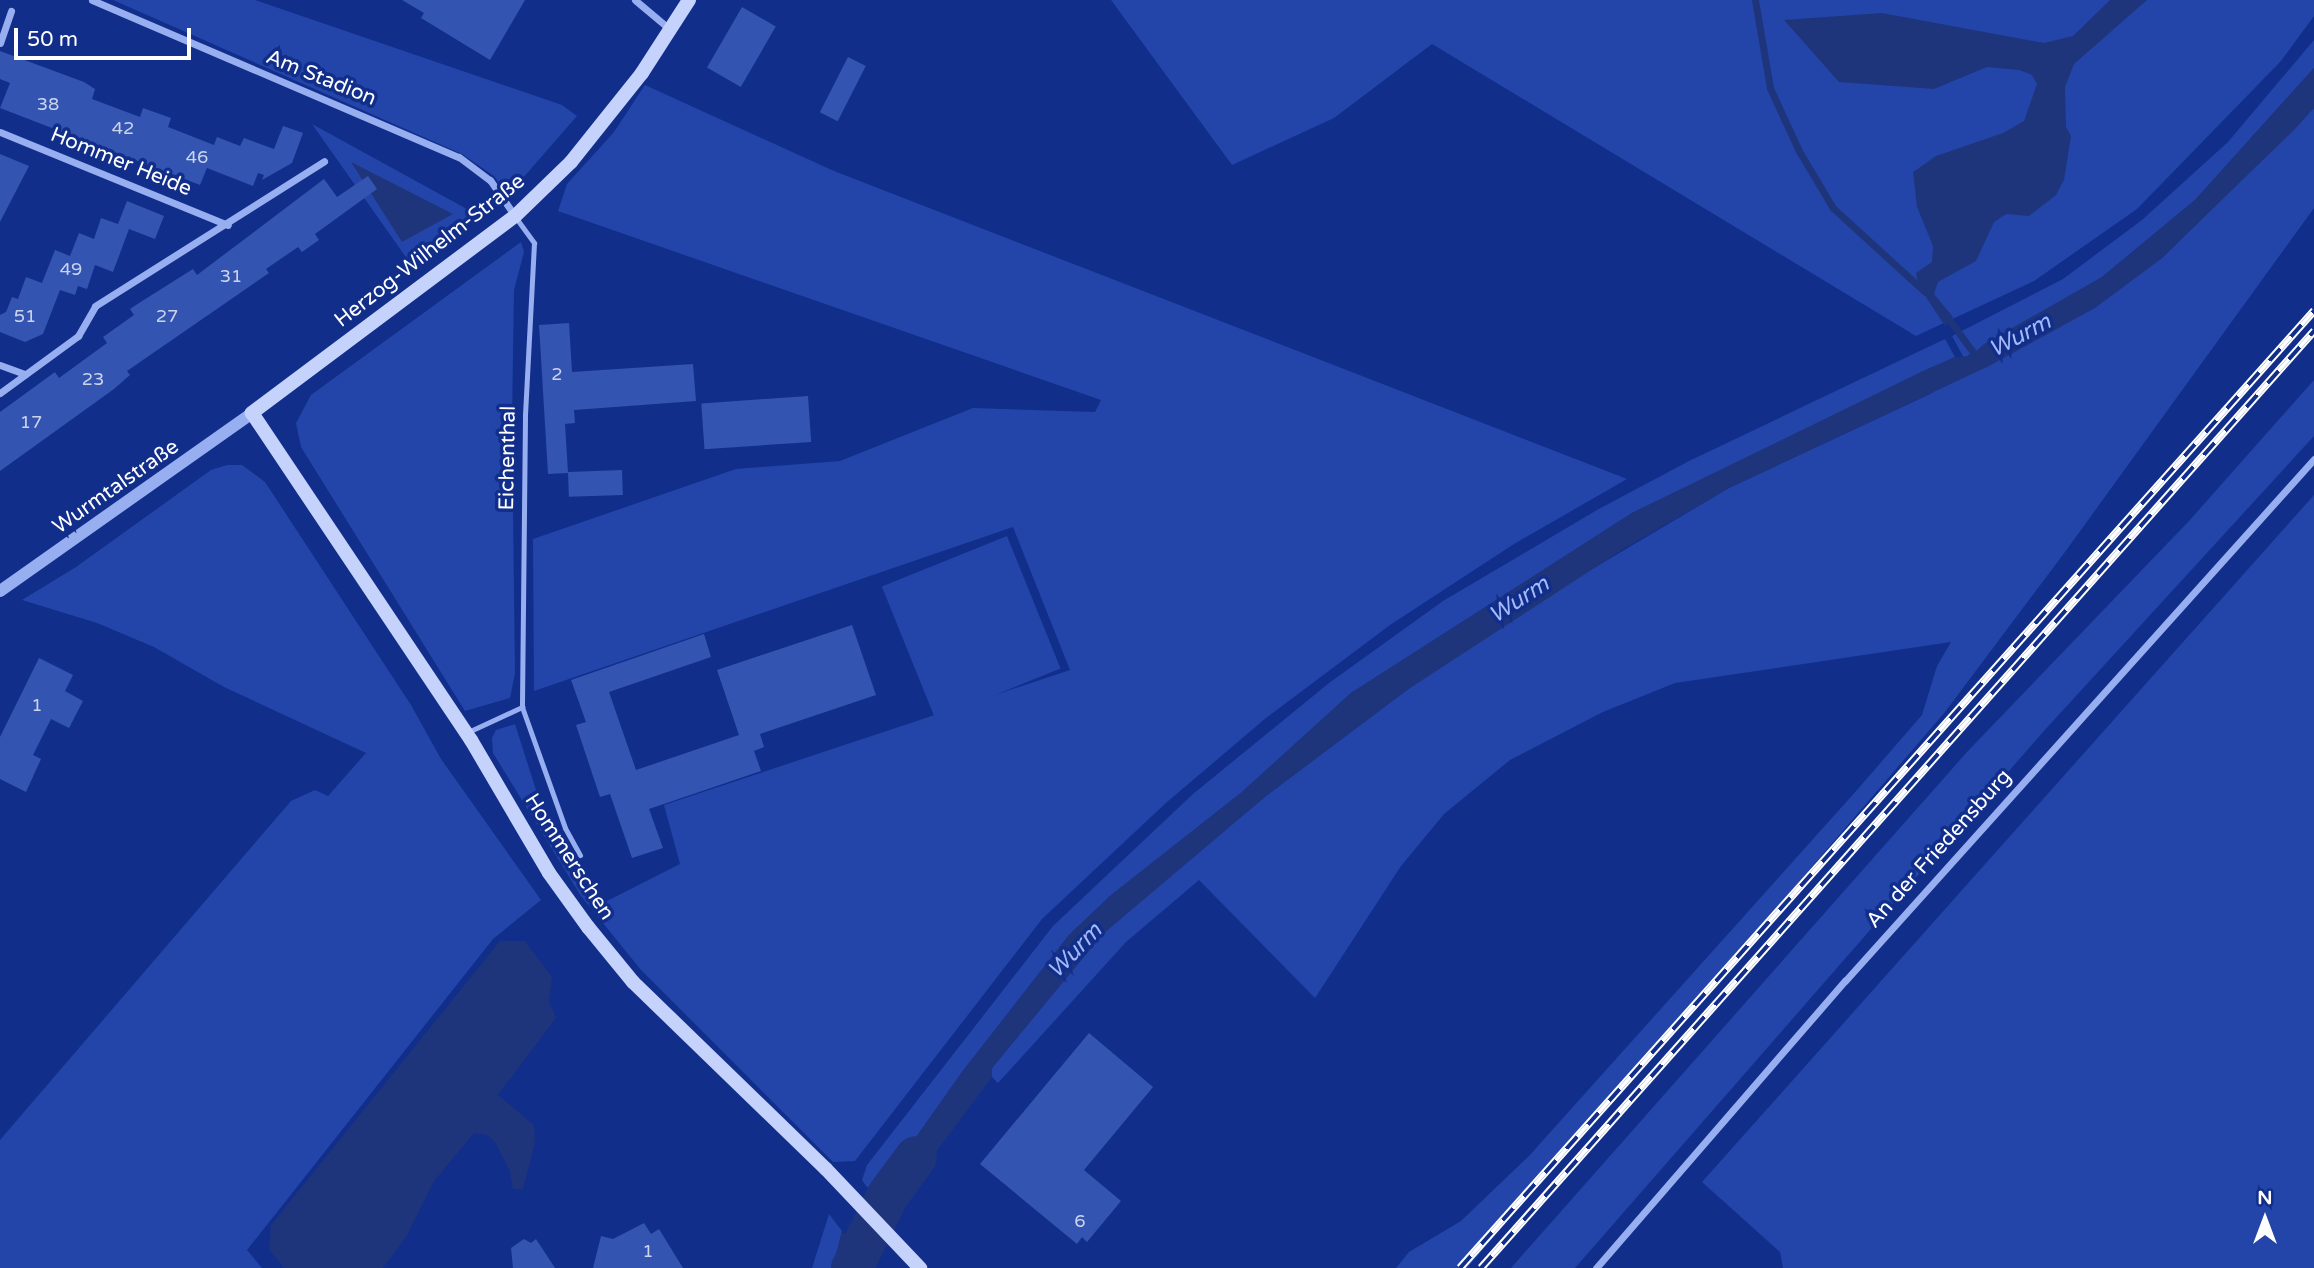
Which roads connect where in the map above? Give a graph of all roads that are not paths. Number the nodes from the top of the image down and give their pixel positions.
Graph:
1 (92, 0) edge
2 (635, 0) edge
3 (689, 0) edge
4 (10, 11) dead end
5 (673, 31) junction
6 (0, 43) edge
7 (0, 132) edge
8 (324, 161) dead end
9 (515, 216) junction
10 (228, 225) junction
11 (0, 365) edge
12 (24, 374) junction
13 (0, 393) edge
14 (252, 413) junction
15 (2314, 459) edge
16 (0, 591) edge
17 (522, 707) junction
18 (465, 733) junction
19 (580, 855) dead end
20 (916, 1263) edge
21 (1596, 1268) edge

1 - 9 street, Am Stadion
2 - 5 street
3 - 5 main road, Herzog-Wilhelm-Straße
4 - 6 street
5 - 9 main road, Herzog-Wilhelm-Straße
7 - 10 street, Hommer Heide
8 - 10 street
9 - 14 main road, Herzog-Wilhelm-Straße
9 - 17 lane, Eichenthal
10 - 12 street
11 - 12 street
12 - 13 street
14 - 16 street, Wurmtalstraße
14 - 18 main road, Hommerschen
15 - 21 street, An der Friedensburg
17 - 18 lane
17 - 19 lane, Eichenthal
18 - 20 main road, Hommerschen

